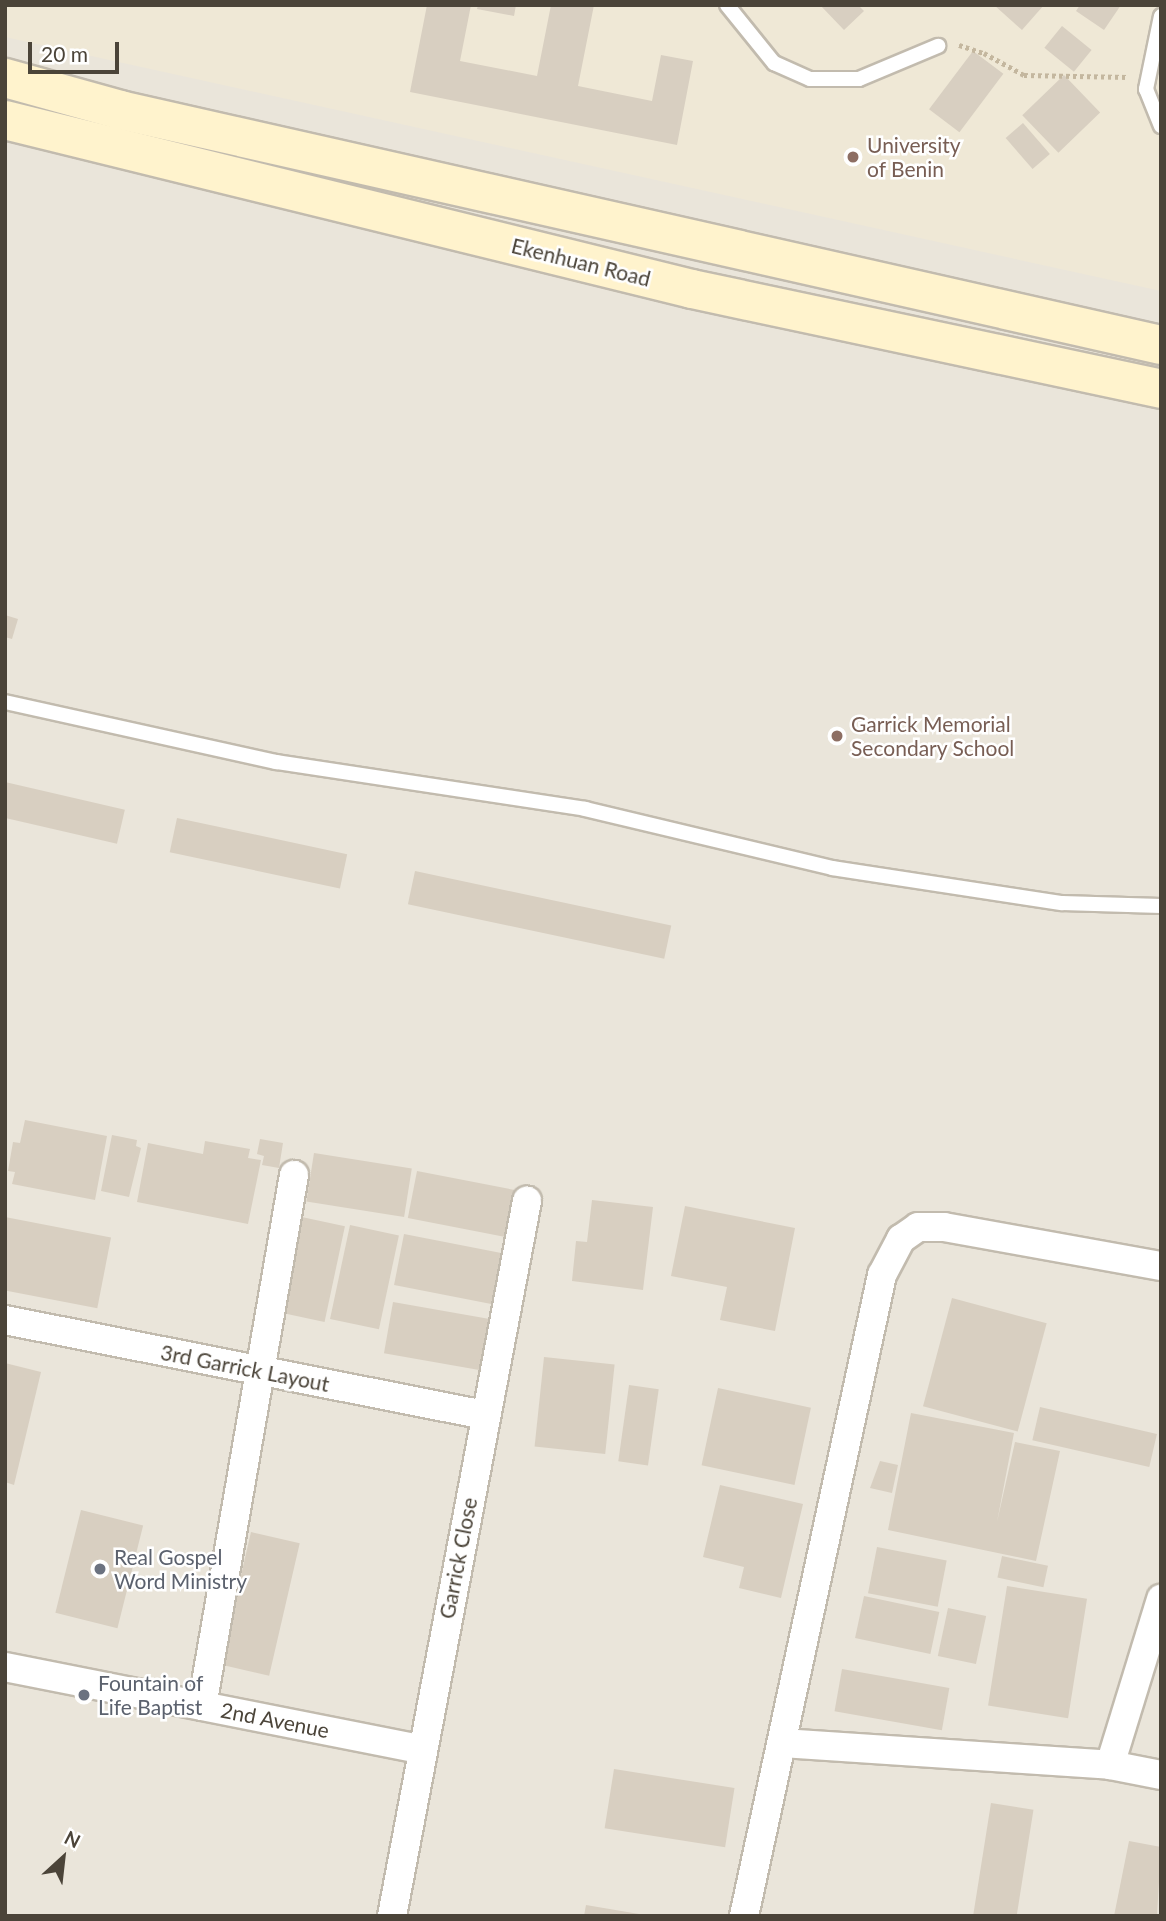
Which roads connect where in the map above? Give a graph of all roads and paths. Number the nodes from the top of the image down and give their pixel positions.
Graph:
1 (727, 5) edge
2 (1161, 16) edge
3 (938, 46) joint
4 (1149, 74) junction
5 (5, 78) edge
6 (5, 120) edge
7 (1161, 126) edge
8 (1095, 332) junction
9 (1161, 345) edge
10 (1083, 373) junction
11 (1161, 389) edge
12 (5, 702) edge
13 (1161, 906) edge
14 (294, 1175) dead end
15 (527, 1201) dead end
16 (1161, 1266) edge
17 (5, 1320) edge
18 (261, 1371) junction
19 (485, 1415) junction
20 (1161, 1599) edge
21 (5, 1667) edge
22 (202, 1706) junction
23 (782, 1743) junction
24 (421, 1749) junction
25 (1110, 1765) junction
26 (1161, 1775) edge
27 (392, 1916) edge
28 (744, 1916) edge

1 - 3 lane
2 - 4 lane
3 - 4 path
4 - 7 lane
5 - 8 main road
6 - 10 main road, Ekenhuan Road
8 - 9 main road
8 - 10 main road
10 - 11 main road, Ekenhuan Road
12 - 13 lane
14 - 18 street
15 - 19 street, Garrick Close
16 - 23 street
17 - 18 street, 3rd Garrick Layout
18 - 19 street, 3rd Garrick Layout
18 - 22 street
19 - 24 street, Garrick Close
20 - 25 street
21 - 22 street, 2nd Avenue
22 - 24 street, 2nd Avenue
23 - 25 street
23 - 28 street
24 - 27 street, Garrick Close
25 - 26 street

